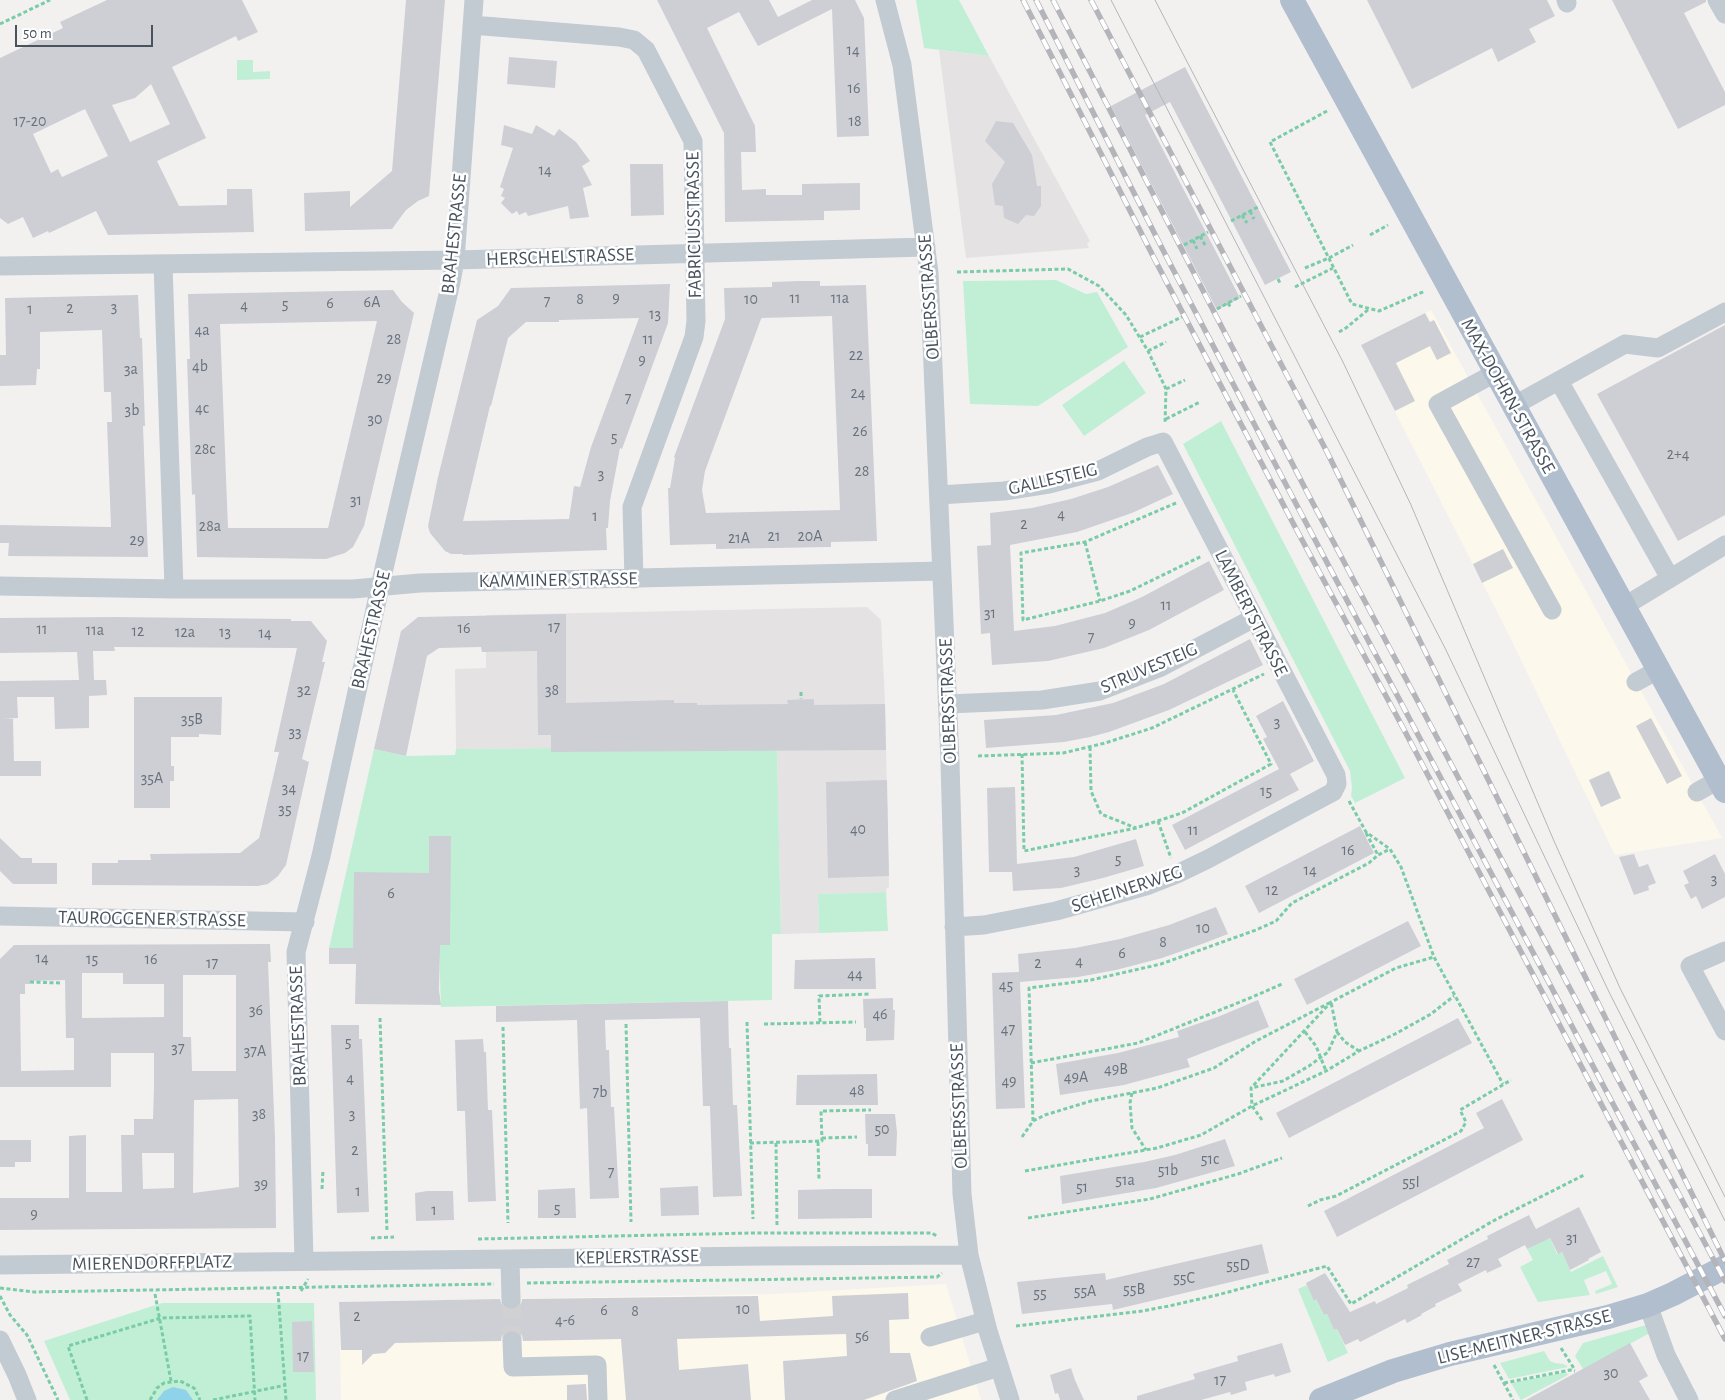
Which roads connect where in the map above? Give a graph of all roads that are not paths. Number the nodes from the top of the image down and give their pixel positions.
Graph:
1 (474, 0) edge
2 (886, 0) edge
3 (1292, 0) edge
4 (1717, 0) edge
5 (1725, 14) edge
6 (472, 25) junction
7 (926, 247) junction
8 (696, 253) junction
9 (455, 260) junction
10 (163, 264) junction
11 (0, 266) edge
12 (1725, 312) edge
13 (1495, 373) junction
14 (1560, 381) junction
15 (1513, 406) junction
16 (1163, 442) joint
17 (939, 495) junction
18 (1725, 545) edge
19 (942, 571) junction
20 (1670, 578) junction
21 (634, 579) junction
22 (0, 586) edge
23 (381, 587) junction
24 (174, 589) junction
25 (1624, 607) junction
26 (1552, 610) dead end
27 (1254, 618) junction
28 (1658, 670) junction
29 (1636, 682) dead end
30 (948, 704) junction
31 (1337, 784) joint
32 (1722, 786) edge
33 (1697, 792) dead end
34 (0, 916) edge
35 (305, 922) junction
36 (954, 927) junction
37 (1725, 951) edge
38 (1725, 1031) edge
39 (970, 1255) junction
40 (510, 1259) junction
41 (304, 1261) junction
42 (0, 1265) edge
43 (1725, 1267) edge
44 (510, 1291) tunnel mouth
45 (1648, 1305) junction
46 (985, 1321) junction
47 (930, 1336) dead end
48 (0, 1340) edge
49 (512, 1341) tunnel mouth
50 (999, 1367) junction
51 (27, 1400) edge
52 (598, 1400) edge
53 (895, 1400) edge
54 (1010, 1400) edge
55 (1321, 1400) edge
56 (1689, 1400) edge

1 - 6 street, BRAHESTRASSE
2 - 7 street, OLBERSSTRASSE
3 - 13 main road, MAX-DOHRN-STRASSE
4 - 5 street
6 - 8 street, FABRICIUSSTRASSE
6 - 9 street, BRAHESTRASSE
7 - 8 street, HERSCHELSTRASSE
7 - 17 street, OLBERSSTRASSE
8 - 9 street, HERSCHELSTRASSE
8 - 21 street, FABRICIUSSTRASSE
9 - 10 street, HERSCHELSTRASSE
9 - 23 street, BRAHESTRASSE
10 - 11 street, HERSCHELSTRASSE
10 - 24 street
12 - 14 street
13 - 15 main road, MAX-DOHRN-STRASSE
13 - 26 street
14 - 15 street
14 - 20 street
15 - 25 main road, MAX-DOHRN-STRASSE
16 - 17 street, GALLESTEIG
16 - 27 street, LAMBERTSTRASSE
17 - 19 street, OLBERSSTRASSE
18 - 20 street
19 - 21 street, KAMMINER STRASSE
19 - 30 street, OLBERSSTRASSE
20 - 25 street
21 - 23 street, KAMMINER STRASSE
22 - 24 street, KAMMINER STRASSE
23 - 24 street, KAMMINER STRASSE
23 - 35 street, BRAHESTRASSE
25 - 28 main road, MAX-DOHRN-STRASSE
27 - 30 street, STRUVESTEIG
27 - 31 street, LAMBERTSTRASSE
28 - 29 street
28 - 32 main road, MAX-DOHRN-STRASSE
30 - 36 street, OLBERSSTRASSE
31 - 36 street, SCHEINERWEG
32 - 33 street
34 - 35 street, TAUROGGENER STRASSE
35 - 41 street, BRAHESTRASSE
36 - 39 street, OLBERSSTRASSE
37 - 38 street
39 - 40 street, KEPLERSTRASSE
39 - 46 street, OLBERSSTRASSE
40 - 41 street, KEPLERSTRASSE
40 - 44 street
41 - 42 street, MIERENDORFFPLATZ
43 - 45 main road, LISE-MEITNER-STRASSE
45 - 55 main road, LISE-MEITNER-STRASSE
45 - 56 street
46 - 47 street
46 - 50 street, OLBERSSTRASSE
48 - 51 street
49 - 52 street
50 - 53 street
50 - 54 street, OLBERSSTRASSE

